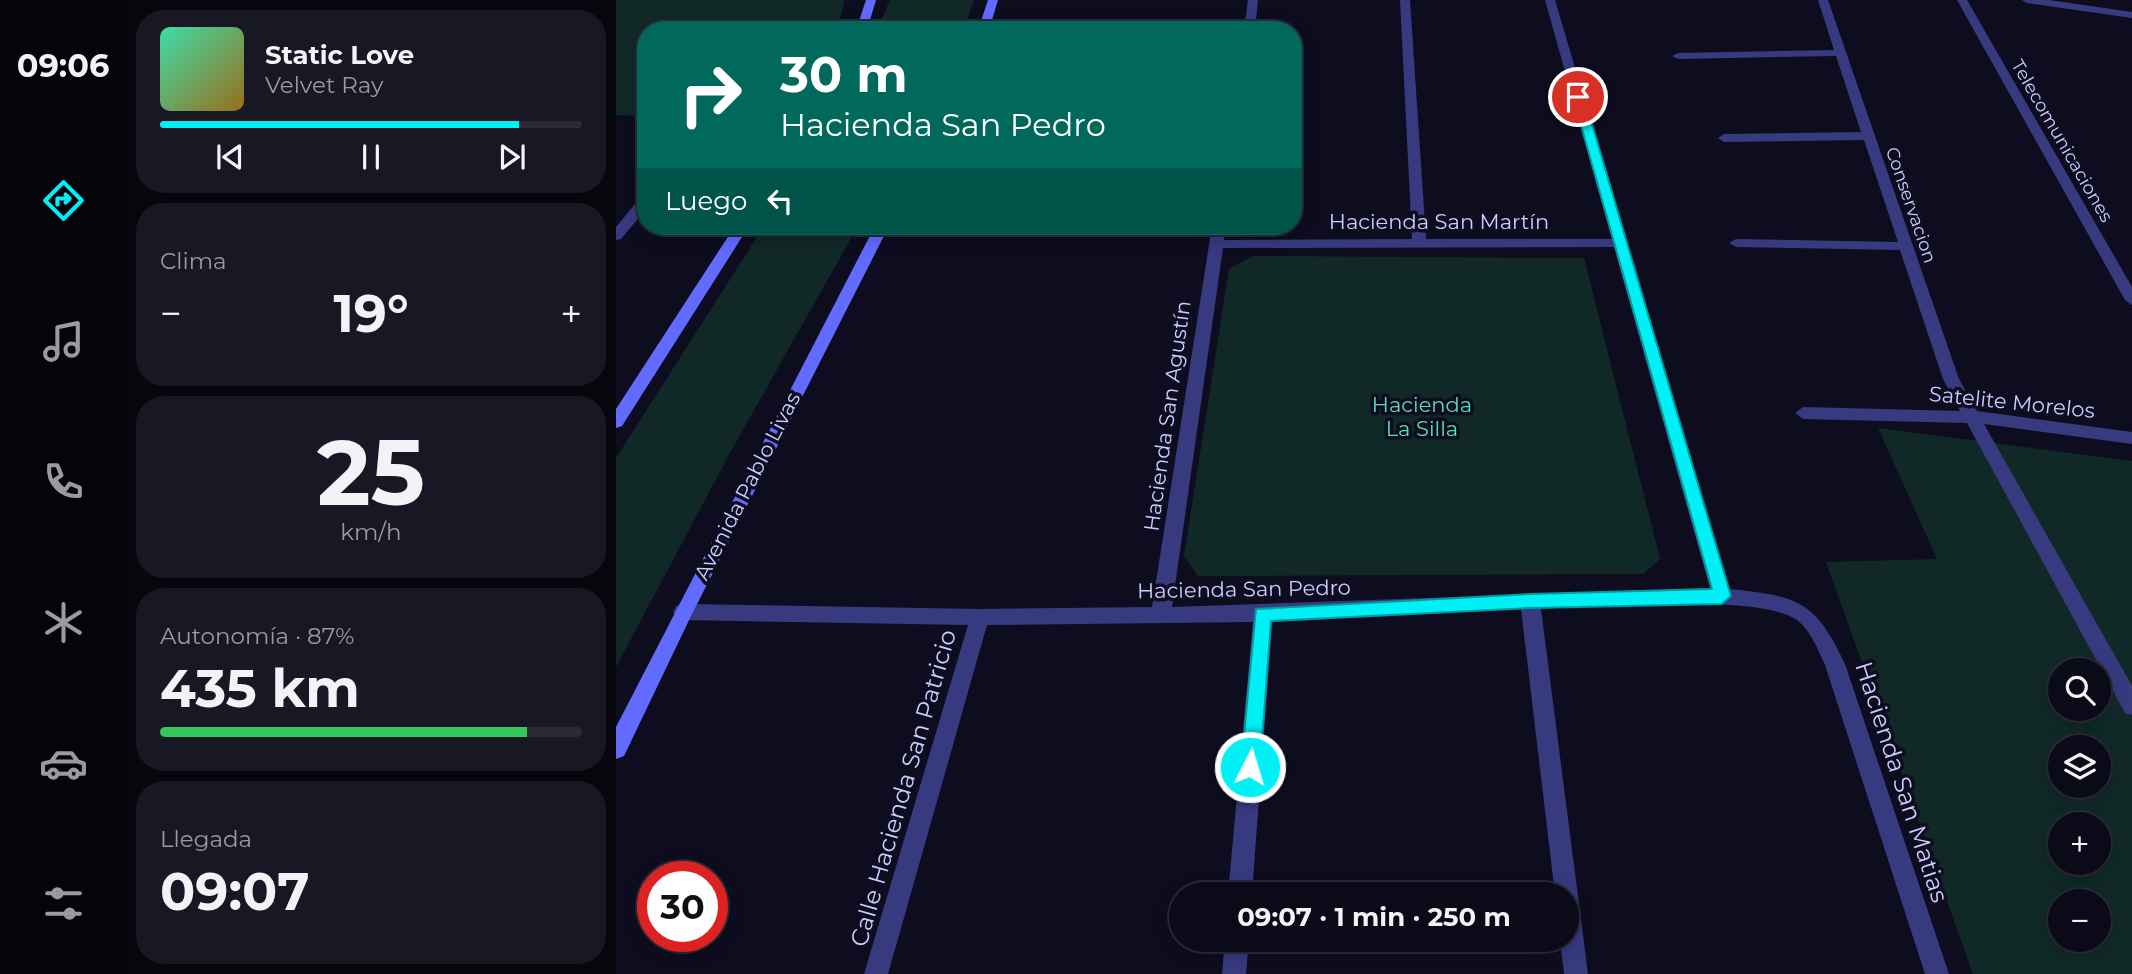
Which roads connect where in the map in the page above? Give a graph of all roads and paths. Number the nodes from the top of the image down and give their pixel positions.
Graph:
1 (871, 0) edge
2 (993, 0) edge
3 (1253, 0) edge
4 (1405, 0) edge
5 (1550, 0) edge
6 (1823, 0) edge
7 (1962, 0) edge
8 (2027, 0) edge
9 (2132, 15) edge
10 (864, 21) edge
11 (986, 21) edge
12 (1250, 21) edge
13 (1840, 53) junction
14 (1678, 56) dead end
15 (1867, 136) junction
16 (1724, 138) dead end
17 (637, 211) edge
18 (736, 235) edge
19 (877, 235) edge
20 (1218, 235) edge
21 (616, 236) edge
22 (1419, 241) junction
23 (1621, 243) junction
24 (1736, 243) dead end
25 (1216, 244) junction
26 (1906, 246) junction
27 (2132, 300) edge
28 (1803, 413) dead end
29 (1975, 417) junction
30 (616, 422) edge
31 (2132, 438) edge
32 (1722, 596) junction
33 (1530, 601) junction
34 (683, 611) junction
35 (1161, 613) junction
36 (1263, 614) junction
37 (1803, 614) joint
38 (981, 617) junction
39 (2132, 706) edge
40 (616, 749) edge
41 (1241, 882) edge
42 (1236, 952) edge
43 (876, 974) edge
44 (1234, 974) edge
45 (1576, 974) edge
46 (1937, 974) edge

1 - 10 main road
2 - 11 main road
3 - 12 street
4 - 22 street
5 - 23 street
6 - 13 street, Conservacion
7 - 27 street, Telecomunicaciones
8 - 9 street
13 - 14 street
13 - 15 street, Conservacion
15 - 16 street
15 - 26 street, Conservacion
17 - 21 street
18 - 30 main road
19 - 34 main road, Avenida Pablo Livas
20 - 25 street, Hacienda San Agustín
22 - 23 street, Hacienda San Martín
22 - 25 street, Hacienda San Martín
23 - 32 street
24 - 26 street
25 - 35 street, Hacienda San Agustín
26 - 29 street, Conservacion
28 - 29 street, Satelite Morelos
29 - 31 street, Satelite Morelos
29 - 39 street, Conservacion
32 - 33 street, Hacienda San Pedro
32 - 37 street, Hacienda San Pedro
33 - 36 street, Hacienda San Pedro
33 - 45 street
34 - 38 street, Hacienda San Pedro
34 - 40 main road, Avenida Pablo Livas
35 - 36 street, Hacienda San Pedro
35 - 38 street, Hacienda San Pedro
36 - 41 street
37 - 46 street, Hacienda San Matias
38 - 43 street, Calle Hacienda San Patricio
42 - 44 street

